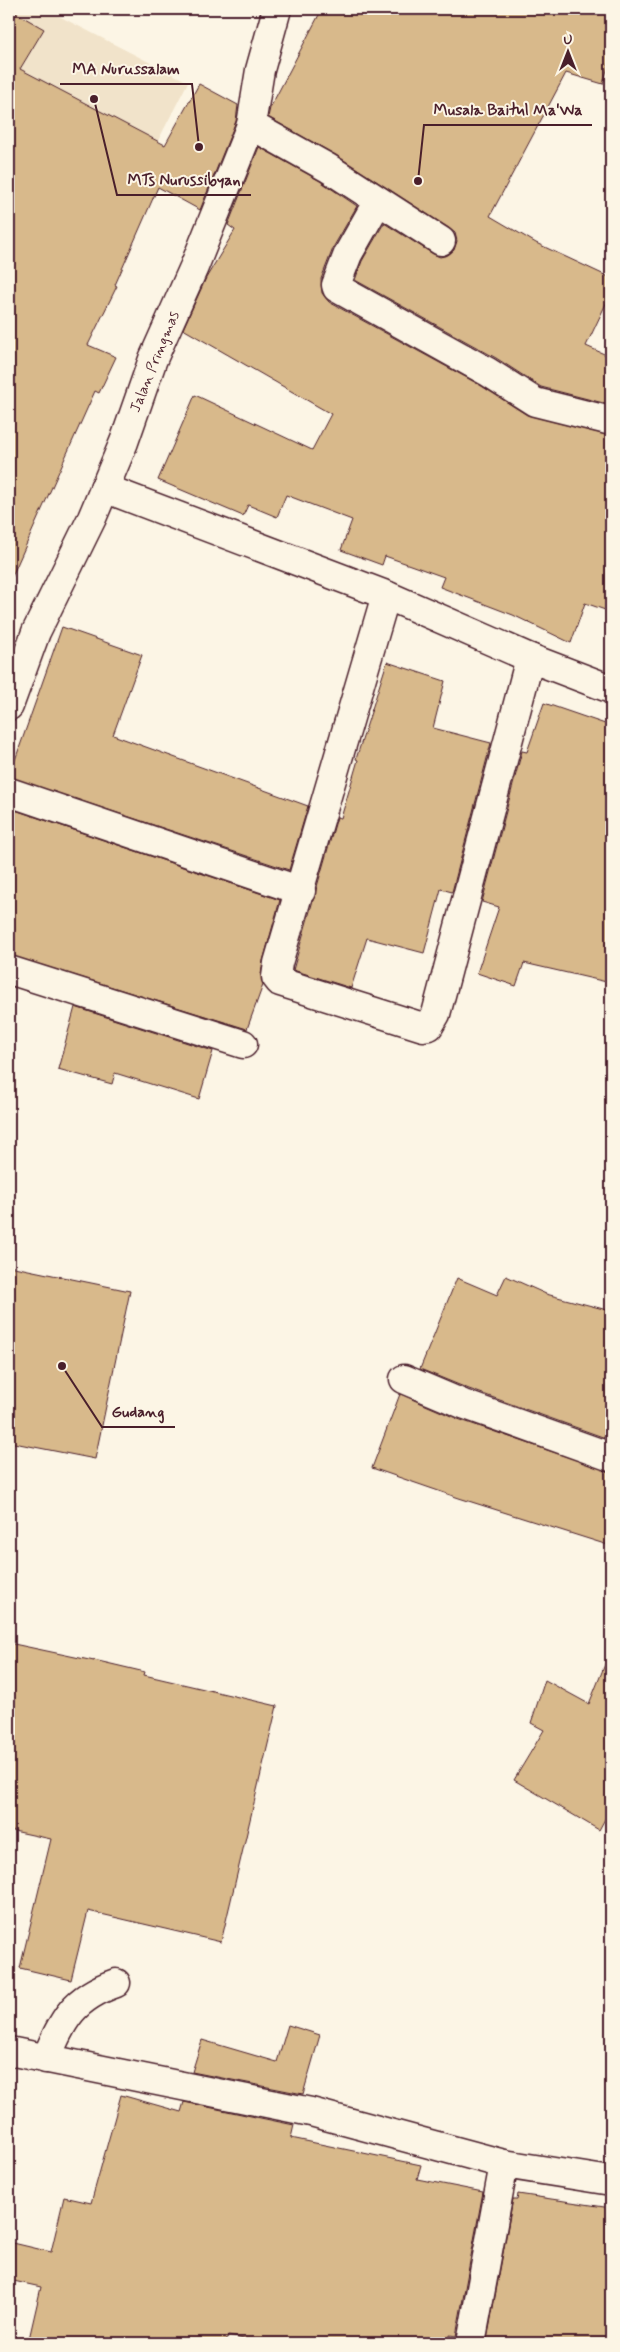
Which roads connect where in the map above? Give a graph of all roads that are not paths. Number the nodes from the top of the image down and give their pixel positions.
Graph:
1 (277, 9) edge
2 (251, 125) junction
3 (378, 201) junction
4 (441, 241) dead end
5 (611, 421) edge
6 (104, 488) junction
7 (386, 596) junction
8 (530, 658) junction
9 (611, 689) edge
10 (9, 706) edge
11 (9, 792) edge
12 (301, 891) junction
13 (9, 970) edge
14 (243, 1044) dead end
15 (404, 1379) dead end
16 (611, 1457) edge
17 (116, 1983) dead end
18 (9, 2051) edge
19 (46, 2059) junction
20 (504, 2164) junction
21 (611, 2182) edge
22 (471, 2343) edge

1 - 2 street, Jalan Pringmas
2 - 3 street
2 - 6 street, Jalan Pringmas
3 - 4 street
3 - 5 street
6 - 7 street
6 - 10 street, Jalan Pringmas
7 - 8 street
7 - 12 street
8 - 9 street
8 - 12 street
11 - 12 street
13 - 14 street
15 - 16 street
17 - 19 street
18 - 19 street
19 - 20 street
20 - 21 street
20 - 22 street

